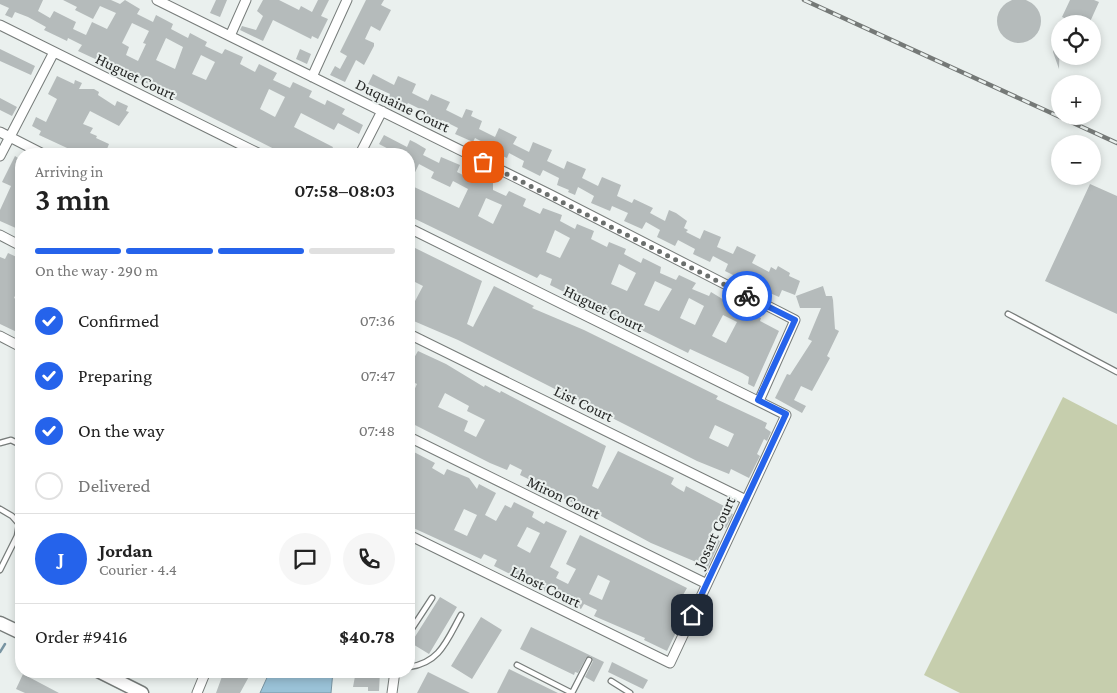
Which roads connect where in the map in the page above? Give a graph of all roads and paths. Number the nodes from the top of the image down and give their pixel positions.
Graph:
1 (157, 0) edge
2 (246, 0) edge
3 (347, 0) edge
4 (0, 25) edge
5 (230, 36) junction
6 (54, 52) junction
7 (312, 77) junction
8 (382, 111) junction
9 (0, 132) edge
10 (10, 137) junction
11 (31, 148) edge
12 (248, 148) edge
13 (363, 148) edge
14 (0, 156) edge
15 (415, 231) edge
16 (0, 236) edge
17 (15, 243) edge
18 (1008, 314) dead end
19 (0, 336) edge
20 (415, 337) edge
21 (15, 344) edge
22 (1117, 372) edge
23 (758, 400) junction
24 (786, 414) joint
25 (415, 440) edge
26 (15, 442) edge
27 (0, 443) edge
28 (746, 500) junction
29 (0, 509) edge
30 (15, 519) edge
31 (415, 539) edge
32 (15, 540) edge
33 (0, 570) edge
34 (707, 584) junction
35 (432, 598) dead end
36 (461, 615) dead end
37 (0, 623) edge
38 (415, 624) edge
39 (15, 631) edge
40 (588, 660) dead end
41 (670, 663) joint
42 (517, 665) dead end
43 (415, 666) edge
44 (112, 678) edge
45 (203, 678) edge
46 (394, 678) edge
47 (611, 681) dead end
48 (142, 693) edge
49 (197, 693) edge
50 (392, 693) edge
51 (630, 693) edge

1 - 5 street, Duquaine Court
2 - 5 street
3 - 7 street
4 - 6 street, Huguet Court
5 - 7 street, Duquaine Court
6 - 10 street
6 - 12 street, Huguet Court
7 - 8 street, Duquaine Court
8 - 13 street
8 - 23 street, Duquaine Court
9 - 10 street
10 - 11 street
10 - 14 street
15 - 23 street, Huguet Court
16 - 17 street
18 - 22 lane
19 - 21 street
20 - 28 street, List Court
23 - 24 street, Huguet Court
24 - 28 street, Josart Court
25 - 34 street, Miron Court
26 - 27 lane
28 - 34 street, Josart Court
29 - 30 lane
31 - 41 street, Lhost Court
32 - 33 lane
34 - 41 street, Josart Court
35 - 38 lane
36 - 43 lane
37 - 39 street
40 - 42 lane
44 - 48 street
45 - 49 street
46 - 50 street
47 - 51 lane

